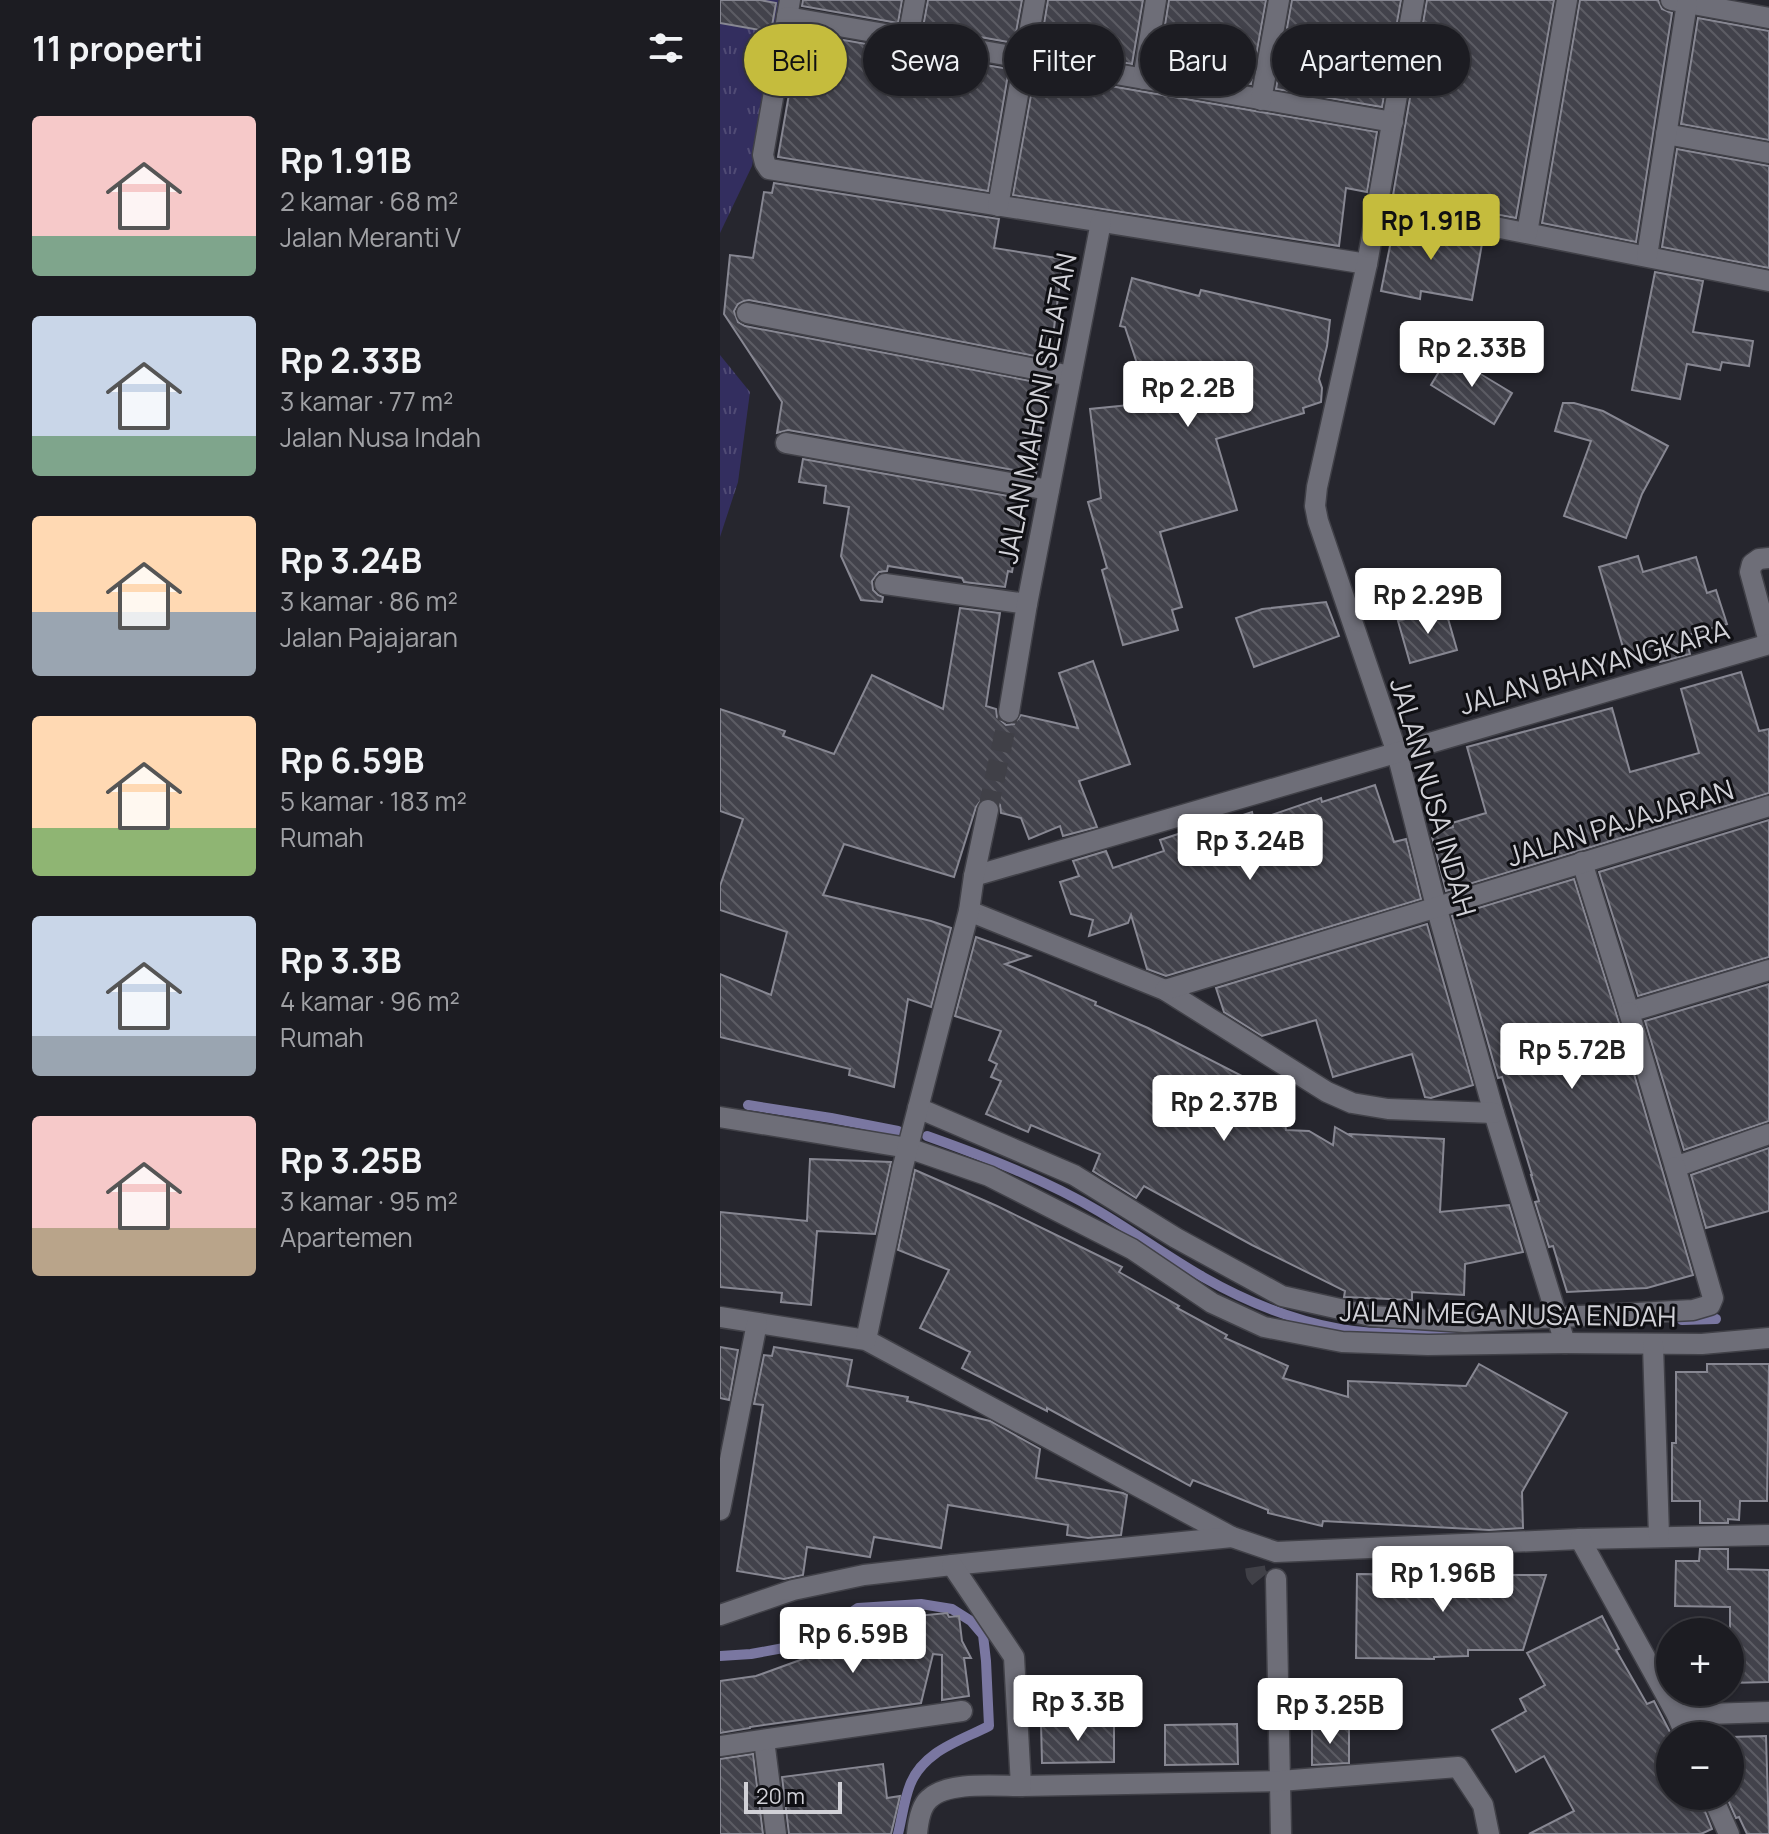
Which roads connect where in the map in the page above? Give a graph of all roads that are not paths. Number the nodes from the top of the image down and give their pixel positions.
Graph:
1 (915, 0) edge
2 (1035, 0) edge
3 (1156, 0) edge
4 (1279, 0) edge
5 (1414, 0) edge
6 (1567, 0) edge
7 (1679, 1) edge
8 (789, 9) edge
9 (1769, 18) edge
10 (911, 24) edge
11 (1030, 24) edge
12 (1152, 24) edge
13 (863, 27) edge
14 (1017, 96) edge
15 (1239, 96) edge
16 (1261, 100) junction
17 (1393, 122) junction
18 (1666, 134) junction
19 (1769, 153) edge
20 (998, 206) junction
21 (1378, 206) junction
22 (1101, 222) junction
23 (1527, 233) junction
24 (1647, 256) junction
25 (1367, 264) junction
26 (1769, 281) edge
27 (747, 313) dead end
28 (1071, 376) junction
29 (786, 443) dead end
30 (1049, 490) junction
31 (1769, 558) edge
32 (885, 584) dead end
33 (1027, 604) junction
34 (1769, 643) edge
35 (1009, 712) tunnel mouth
36 (1397, 753) junction
37 (1769, 806) edge
38 (988, 810) tunnel mouth
39 (1582, 862) junction
40 (974, 876) junction
41 (1436, 906) junction
42 (969, 911) junction
43 (1769, 970) edge
44 (1165, 990) junction
45 (1629, 1012) junction
46 (918, 1108) junction
47 (1494, 1113) junction
48 (720, 1117) edge
49 (1769, 1134) edge
50 (908, 1148) junction
51 (1675, 1167) junction
52 (720, 1317) edge
53 (1557, 1317) junction
54 (757, 1323) junction
55 (1769, 1338) edge
56 (866, 1340) junction
57 (1565, 1343) junction
58 (1653, 1345) junction
59 (720, 1510) edge
60 (1769, 1535) edge
61 (1659, 1536) junction
62 (1232, 1537) junction
63 (1580, 1539) junction
64 (952, 1565) junction
65 (1268, 1570) junction
66 (720, 1615) edge
67 (962, 1711) dead end
68 (1769, 1712) edge
69 (1677, 1715) junction
70 (1680, 1722) edge
71 (764, 1740) junction
72 (720, 1746) edge
73 (1280, 1781) junction
74 (1021, 1786) junction
75 (1718, 1810) edge
76 (776, 1834) edge
77 (917, 1834) edge
78 (1281, 1834) edge
79 (1489, 1834) edge
80 (1729, 1834) edge

1 - 10 street
2 - 11 street
3 - 12 street
4 - 16 street
5 - 17 street, JALAN NUSA INDAH
6 - 23 street
7 - 9 street
7 - 18 street
8 - 13 street
8 - 20 street, JALAN MAHONI SELATAN
14 - 20 street
15 - 16 street
16 - 17 street
17 - 21 street, JALAN NUSA INDAH
18 - 19 street
18 - 24 street
20 - 22 street, JALAN MAHONI SELATAN
21 - 23 street
21 - 25 street, JALAN NUSA INDAH
22 - 25 street, JALAN MAHONI SELATAN
22 - 28 street, JALAN MAHONI SELATAN
23 - 24 street
24 - 26 street
25 - 36 street, JALAN NUSA INDAH
27 - 28 street
28 - 30 street, JALAN MAHONI SELATAN
29 - 30 street
30 - 33 street, JALAN MAHONI SELATAN
31 - 34 street
32 - 33 street
33 - 35 street, JALAN MAHONI SELATAN
34 - 36 street, JALAN BHAYANGKARA
36 - 40 street, JALAN BHAYANGKARA
36 - 41 street, JALAN NUSA INDAH
37 - 39 street, JALAN PAJAJARAN
38 - 40 street
39 - 41 street, JALAN PAJAJARAN
39 - 45 street
40 - 42 street
41 - 44 street, JALAN PAJAJARAN
41 - 47 street, JALAN NUSA INDAH
42 - 44 street
42 - 46 street
43 - 45 street
44 - 47 street
45 - 51 street
46 - 50 street
46 - 53 street
47 - 53 street, JALAN NUSA INDAH
48 - 50 street, JALAN MEGA NUSA ENDAH
49 - 51 street
50 - 56 street
50 - 57 street, JALAN MEGA NUSA ENDAH
51 - 53 street
52 - 54 street
53 - 57 street, JALAN NUSA INDAH
54 - 56 street
54 - 59 street
55 - 58 street, JALAN MEGA NUSA ENDAH
56 - 62 street
57 - 58 street, JALAN MEGA NUSA ENDAH
58 - 61 street
60 - 61 street
61 - 63 street
62 - 64 street
62 - 65 street
63 - 65 street
63 - 69 street
64 - 66 street
64 - 74 street
65 - 73 street
67 - 71 street
68 - 69 street
69 - 70 street
71 - 72 street
71 - 76 street
73 - 74 street
73 - 78 street
73 - 79 street
74 - 77 street
75 - 80 street

